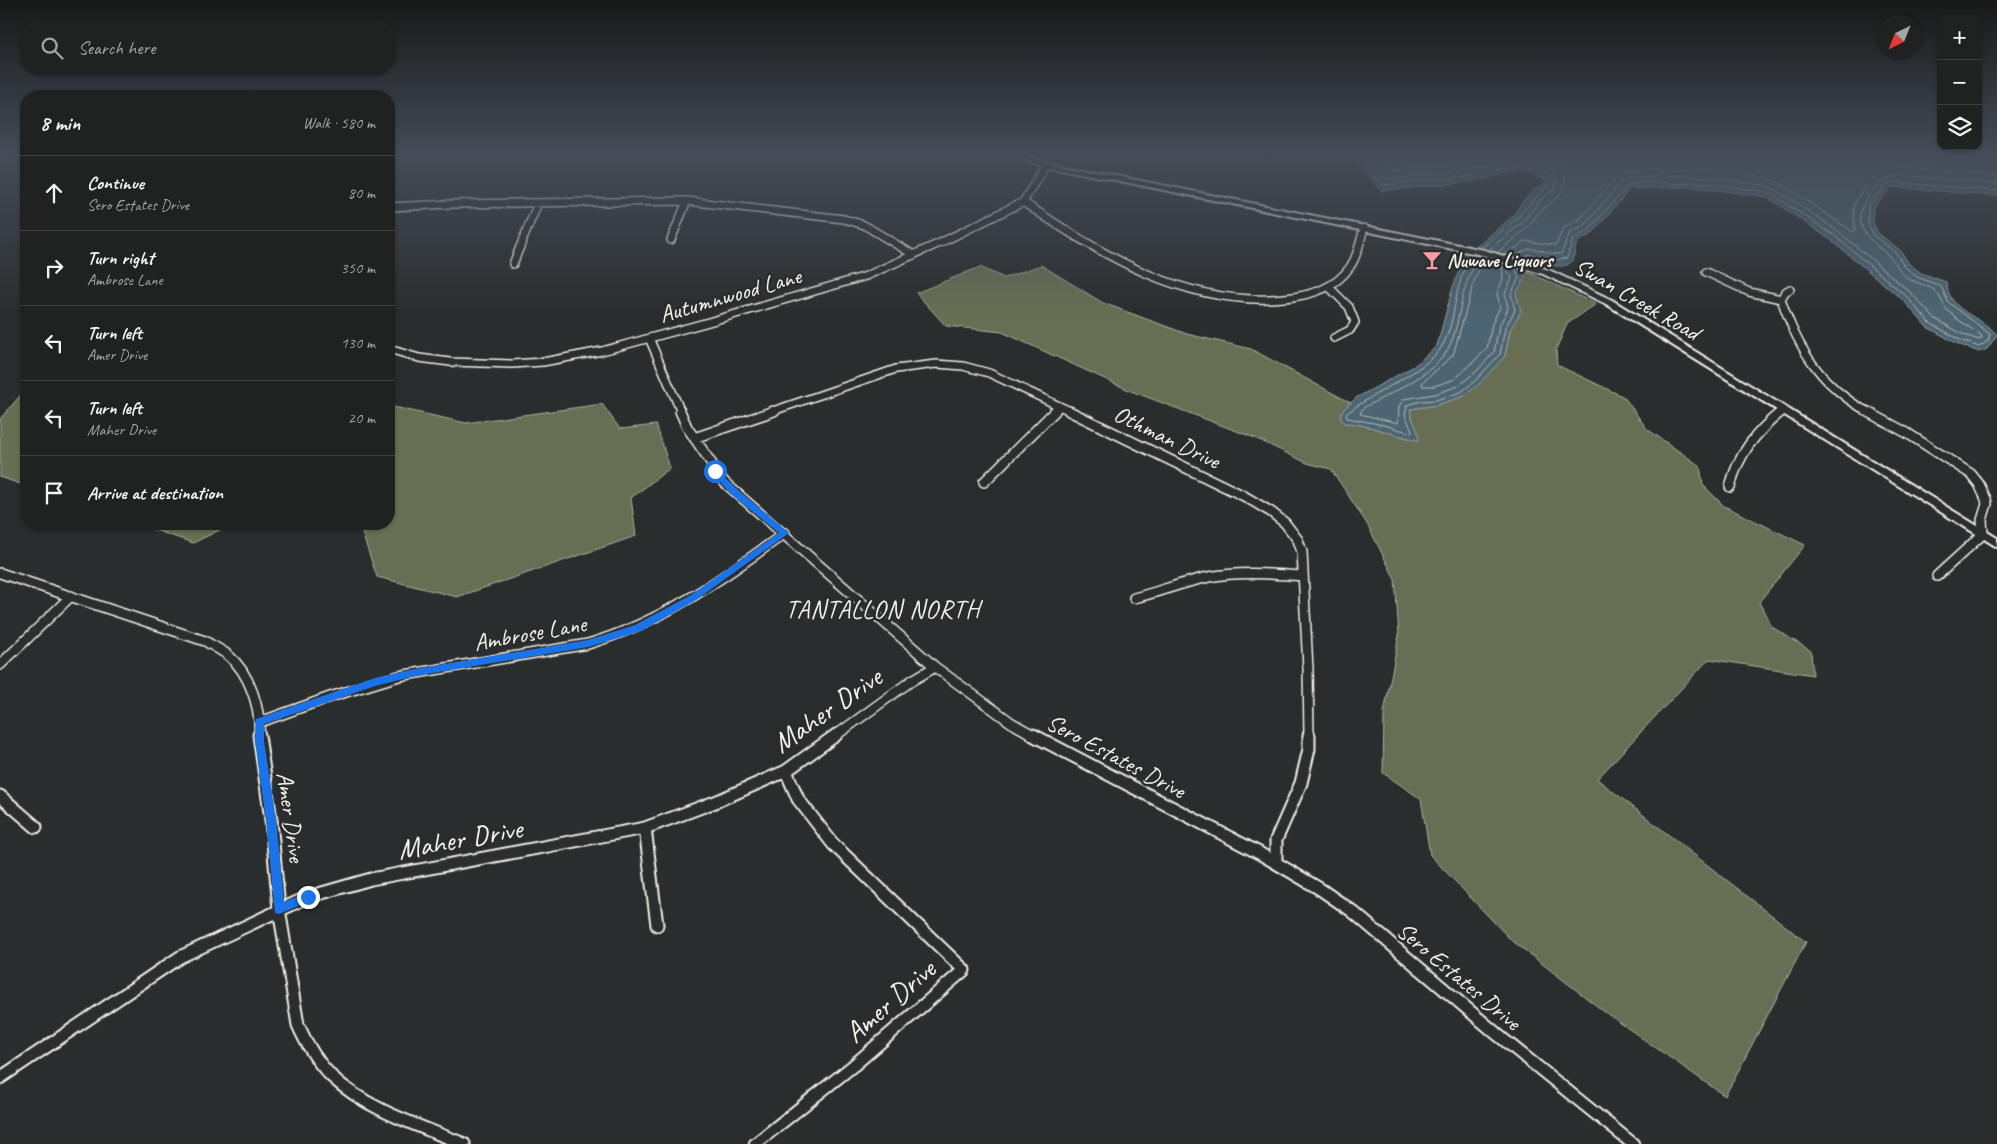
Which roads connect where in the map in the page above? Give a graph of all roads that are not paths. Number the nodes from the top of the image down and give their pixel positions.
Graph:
1 (536, 207) edge
2 (684, 207) edge
3 (743, 207) edge
4 (1012, 207) edge
5 (1031, 207) edge
6 (1262, 207) edge
7 (1364, 228) junction
8 (671, 240) dead end
9 (914, 254) junction
10 (513, 264) dead end
11 (1706, 272) dead end
12 (1329, 287) junction
13 (1790, 289) dead end
14 (1781, 299) junction
15 (649, 338) junction
16 (1334, 338) dead end
17 (395, 351) edge
18 (1059, 407) junction
19 (1783, 410) junction
20 (694, 438) junction
21 (984, 482) dead end
22 (1730, 487) dead end
23 (785, 533) junction
24 (1983, 534) junction
25 (1997, 543) edge
26 (0, 573) edge
27 (1302, 576) junction
28 (1937, 576) dead end
29 (71, 596) junction
30 (1134, 598) dead end
31 (0, 665) edge
32 (935, 666) junction
33 (260, 722) junction
34 (786, 771) junction
35 (0, 796) edge
36 (36, 827) dead end
37 (645, 828) junction
38 (1276, 863) junction
39 (279, 909) junction
40 (657, 925) dead end
41 (0, 1078) edge
42 (464, 1144) edge
43 (755, 1144) edge
44 (1633, 1144) edge

1 - 10 street
2 - 8 street
3 - 9 street
4 - 9 street, Autumnwood Lane
5 - 12 street
6 - 7 street, Swan Creek Road
7 - 12 street
7 - 19 street, Swan Creek Road
9 - 15 street, Autumnwood Lane
11 - 14 street
12 - 16 street
13 - 14 street
14 - 24 street
15 - 17 street, Autumnwood Lane
15 - 20 street, Sero Estates Drive
18 - 20 street, Othman Drive
18 - 21 street
18 - 27 street, Othman Drive
19 - 22 street
19 - 24 street, Swan Creek Road
20 - 23 street, Sero Estates Drive
23 - 32 street, Sero Estates Drive
23 - 33 street, Ambrose Lane
24 - 25 street, Swan Creek Road
24 - 28 street
26 - 29 street, Amer Drive
27 - 30 street
27 - 38 street, Othman Drive
29 - 31 street
29 - 33 street, Amer Drive
32 - 34 street, Maher Drive
32 - 38 street, Sero Estates Drive
33 - 39 street, Amer Drive
34 - 37 street, Maher Drive
34 - 43 street, Amer Drive
35 - 36 street
37 - 39 street, Maher Drive
37 - 40 street
38 - 44 street, Sero Estates Drive
39 - 41 street, Maher Drive
39 - 42 street, Amer Drive

